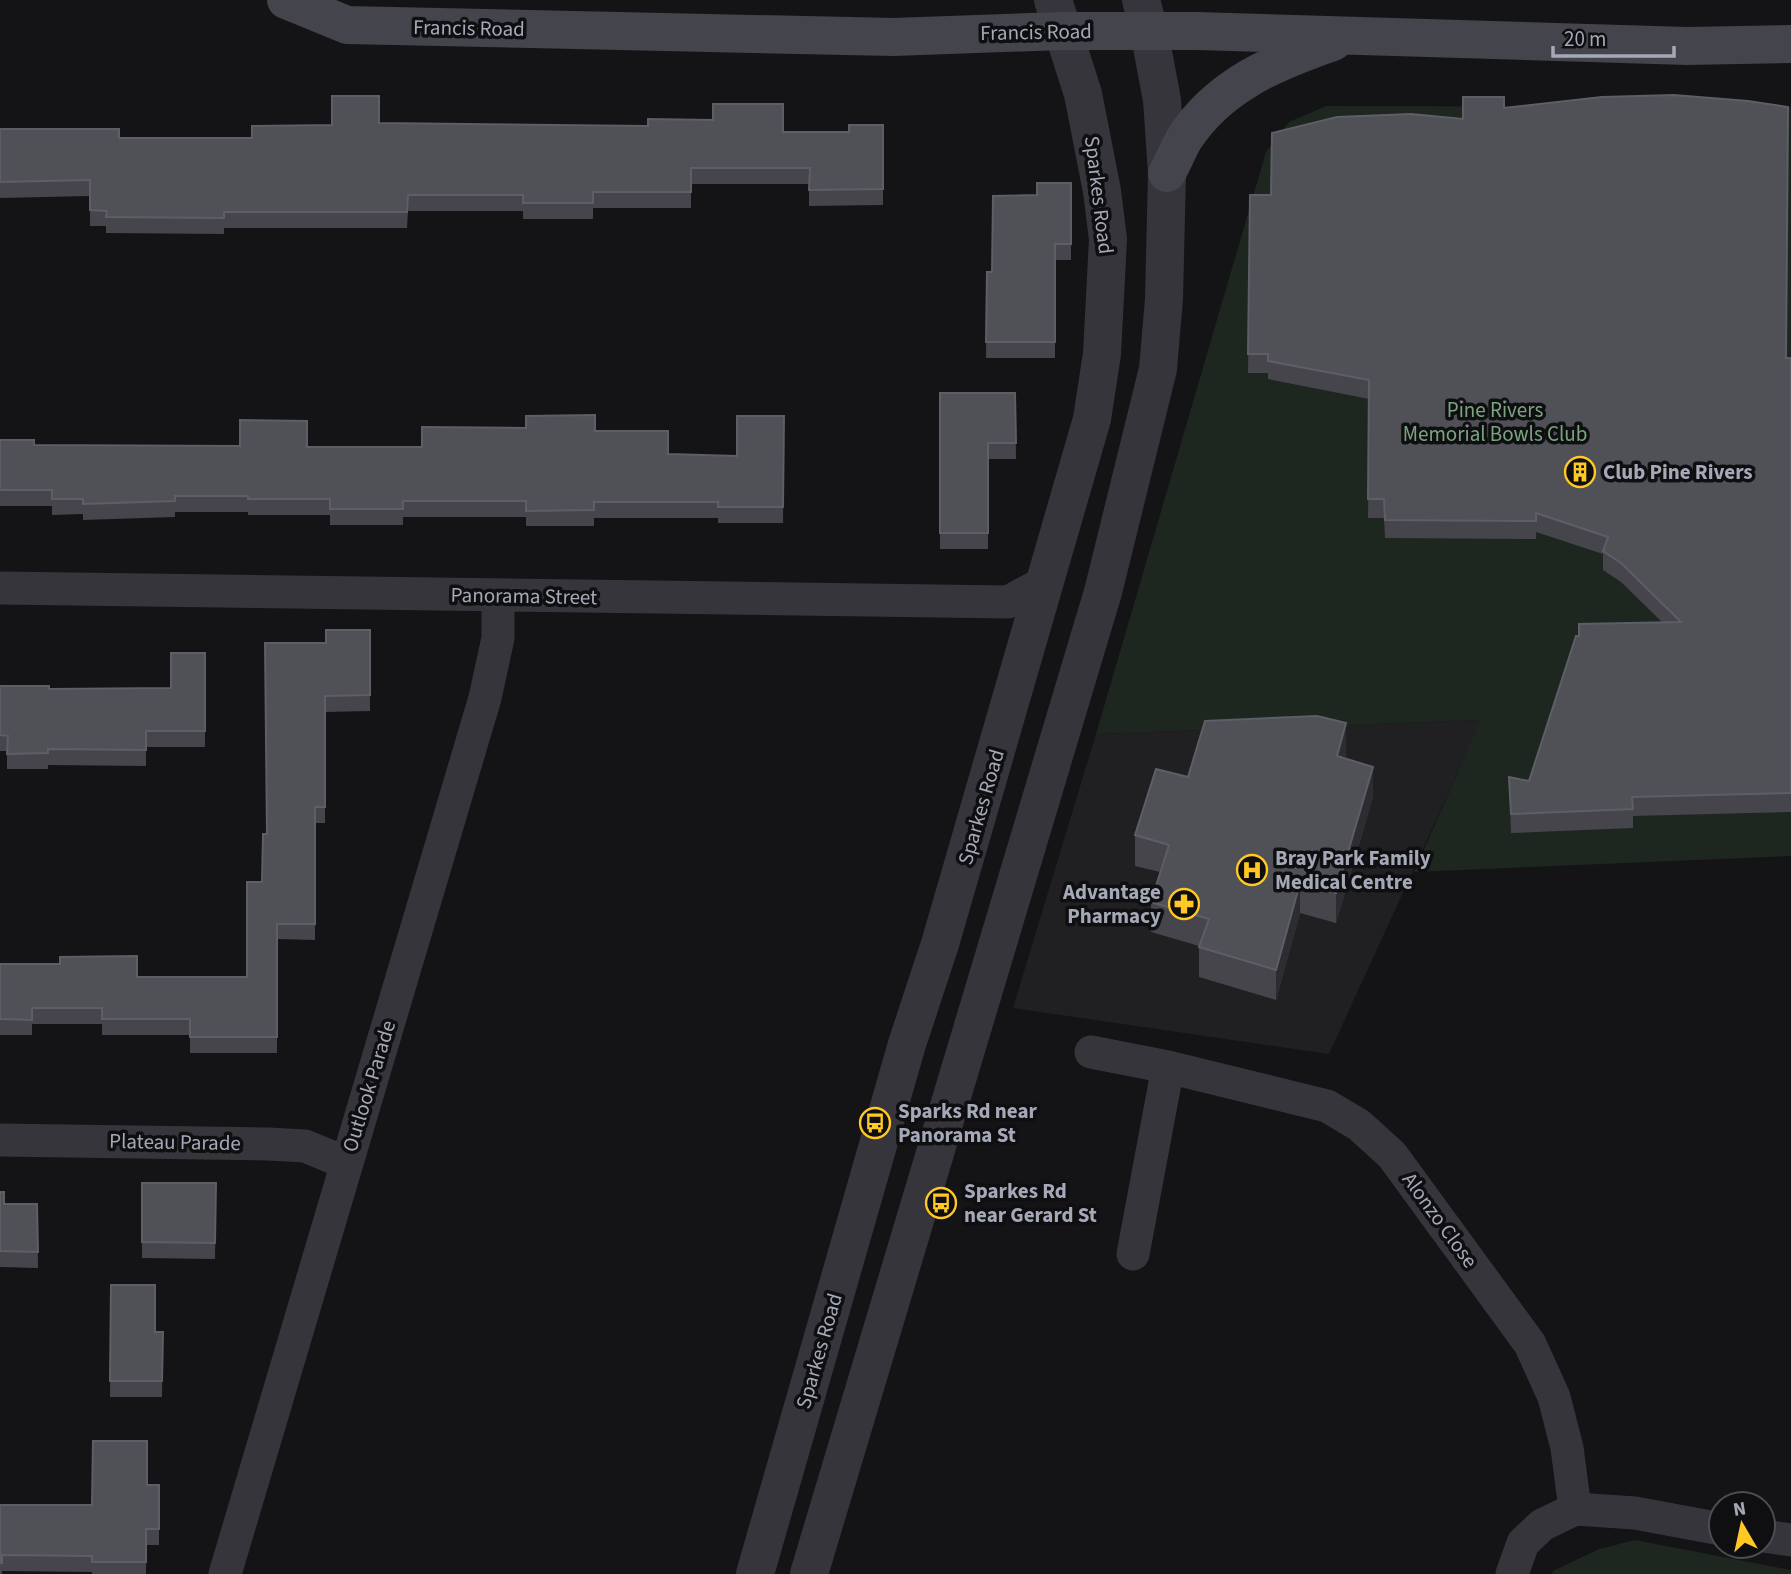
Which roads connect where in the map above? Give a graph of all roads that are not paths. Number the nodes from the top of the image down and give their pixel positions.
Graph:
1 (286, 0) edge
2 (1058, 15) edge
3 (1145, 16) edge
4 (1355, 35) junction
5 (1791, 44) edge
6 (1167, 173) junction
7 (1043, 583) junction
8 (0, 588) edge
9 (498, 596) junction
10 (1091, 1052) dead end
11 (1168, 1067) junction
12 (0, 1140) edge
13 (346, 1163) junction
14 (1133, 1254) dead end
15 (1575, 1509) junction
16 (1707, 1526) edge
17 (225, 1574) edge
18 (755, 1574) edge
19 (809, 1574) edge
20 (1512, 1574) edge

1 - 2 main road, Francis Road
2 - 3 main road, Francis Road
2 - 7 street, Sparkes Road
3 - 4 main road, Francis Road
3 - 6 street
4 - 5 main road, Francis Road
4 - 6 main road
6 - 19 street
7 - 9 street, Panorama Street
7 - 18 street, Sparkes Road
8 - 9 street, Panorama Street
9 - 13 street, Outlook Parade
10 - 11 street, Alonzo Close
11 - 14 street
11 - 15 street, Alonzo Close
12 - 13 street, Plateau Parade
13 - 17 street, Outlook Parade
15 - 16 street
15 - 20 street

